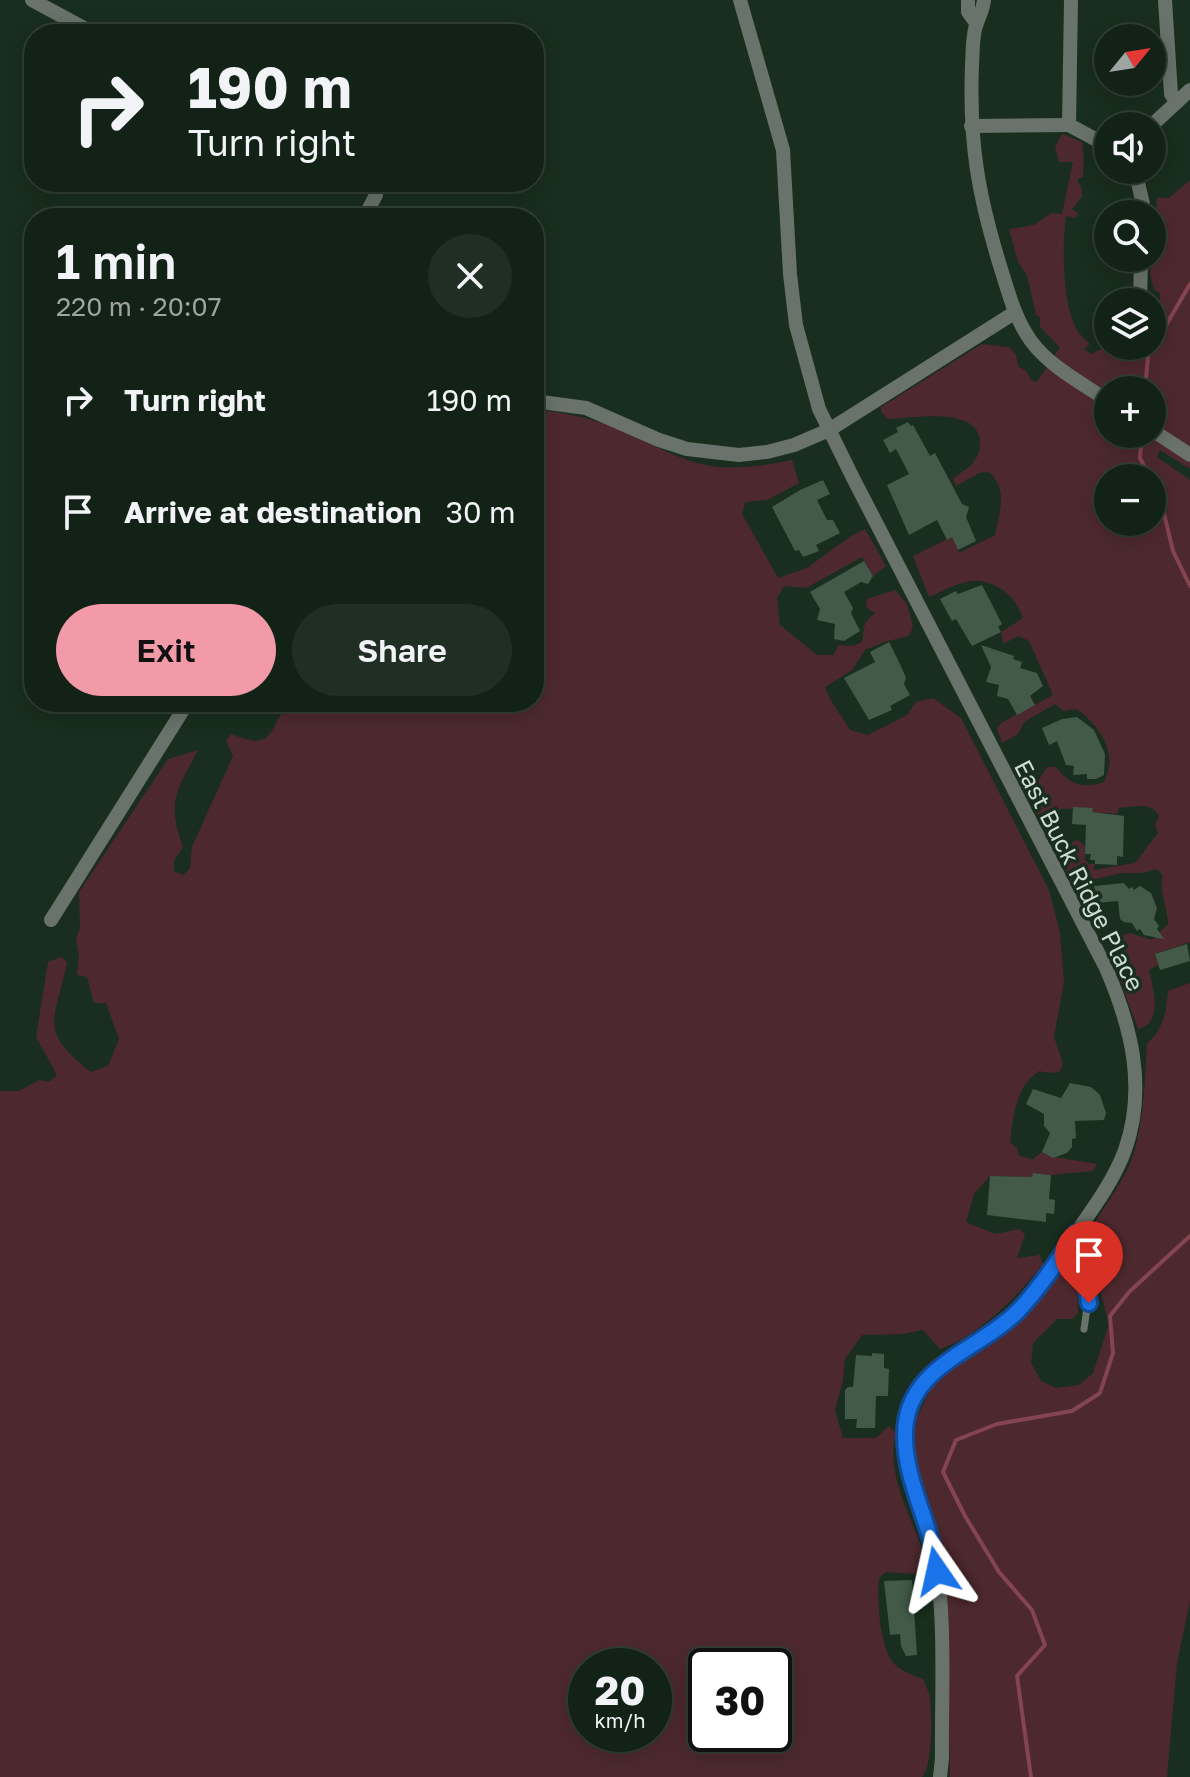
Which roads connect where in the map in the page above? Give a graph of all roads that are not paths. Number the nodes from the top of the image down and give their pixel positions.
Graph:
1 (32, 0) edge
2 (740, 0) edge
3 (968, 0) edge
4 (984, 0) edge
5 (1071, 0) edge
6 (1165, 0) edge
7 (976, 23) junction
8 (76, 24) edge
9 (1190, 90) edge
10 (1177, 102) junction
11 (1166, 112) edge
12 (1069, 125) junction
13 (971, 126) junction
14 (1094, 138) edge
15 (376, 195) dead end
16 (369, 208) edge
17 (1014, 313) junction
18 (1094, 392) edge
19 (544, 402) edge
20 (829, 430) junction
21 (1166, 439) edge
22 (1190, 455) edge
23 (182, 712) edge
24 (51, 920) dead end
25 (1076, 1233) junction
26 (1084, 1329) dead end
27 (940, 1777) edge

1 - 8 street
2 - 20 street, East Buck Ridge Place
3 - 7 street
4 - 7 street
5 - 12 street
6 - 10 street
7 - 13 street
9 - 10 street
10 - 11 street
12 - 13 street
12 - 14 street
13 - 17 street
15 - 16 street
17 - 18 street
17 - 20 street
19 - 20 street
20 - 25 street, East Buck Ridge Place
21 - 22 street
23 - 24 street
25 - 26 lane
25 - 27 street, East Buck Ridge Place

